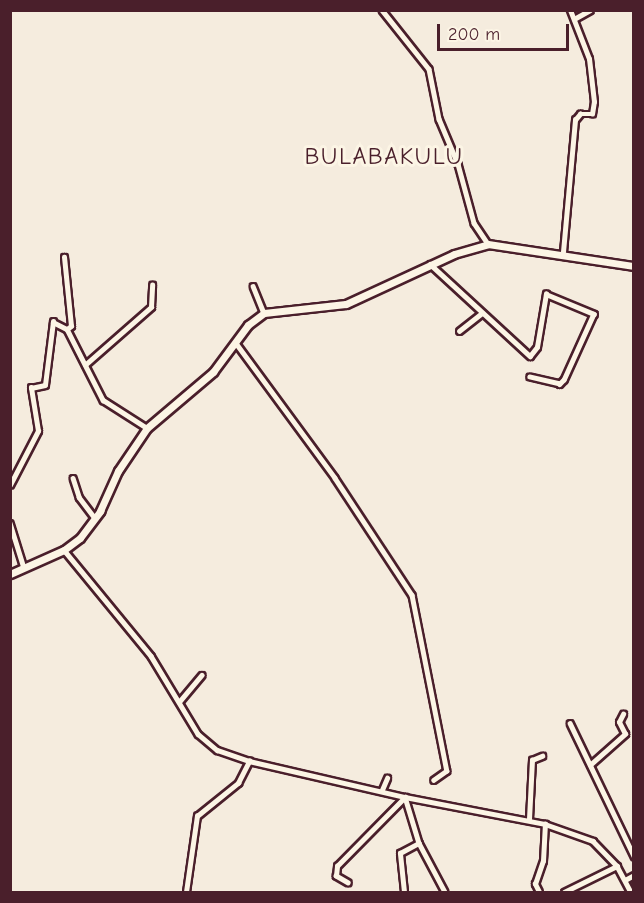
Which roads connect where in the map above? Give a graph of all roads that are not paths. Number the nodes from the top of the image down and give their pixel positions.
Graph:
1 (382, 10) edge
2 (570, 10) edge
3 (590, 10) edge
4 (574, 19) junction
5 (488, 244) junction
6 (563, 252) junction
7 (64, 257) dead end
8 (430, 264) junction
9 (633, 266) edge
10 (152, 285) dead end
11 (253, 286) dead end
12 (264, 313) junction
13 (482, 313) junction
14 (67, 329) junction
15 (459, 331) dead end
16 (236, 343) junction
17 (85, 365) junction
18 (530, 377) dead end
19 (147, 428) junction
20 (73, 478) dead end
21 (10, 486) edge
22 (95, 518) junction
23 (10, 523) edge
24 (64, 550) junction
25 (24, 568) junction
26 (10, 574) edge
27 (202, 675) dead end
28 (179, 702) junction
29 (623, 714) dead end
30 (570, 723) dead end
31 (625, 734) junction
32 (633, 737) edge
33 (542, 756) dead end
34 (249, 761) junction
35 (590, 765) junction
36 (387, 778) dead end
37 (434, 780) dead end
38 (382, 790) junction
39 (405, 797) junction
40 (529, 819) junction
41 (545, 824) junction
42 (419, 843) junction
43 (633, 856) edge
44 (616, 866) junction
45 (633, 875) edge
46 (625, 880) junction
47 (348, 883) dead end
48 (186, 892) edge
49 (404, 892) edge
50 (445, 892) edge
51 (539, 892) edge
52 (564, 892) edge
53 (631, 892) edge

1 - 5 street
2 - 4 street
3 - 4 street
4 - 6 street
5 - 6 street
5 - 8 street
6 - 9 street
7 - 14 street
8 - 12 street
8 - 13 street
10 - 17 street
11 - 12 street
12 - 16 street
13 - 15 street
13 - 18 street
14 - 17 street
14 - 21 street
16 - 19 street
16 - 37 street
17 - 19 street
19 - 22 street
20 - 22 street
22 - 24 street
23 - 25 street
24 - 25 street
24 - 28 street
25 - 26 street
27 - 28 street
28 - 34 street
29 - 31 street
30 - 35 street
31 - 32 street
31 - 35 street
33 - 40 street
34 - 38 street
34 - 48 street
35 - 43 street
36 - 38 street
38 - 39 street
39 - 40 street
39 - 42 street
39 - 47 street
40 - 41 street
41 - 44 street
41 - 51 street
42 - 49 street
42 - 50 street
44 - 46 street
44 - 52 street
45 - 46 street
46 - 53 street

